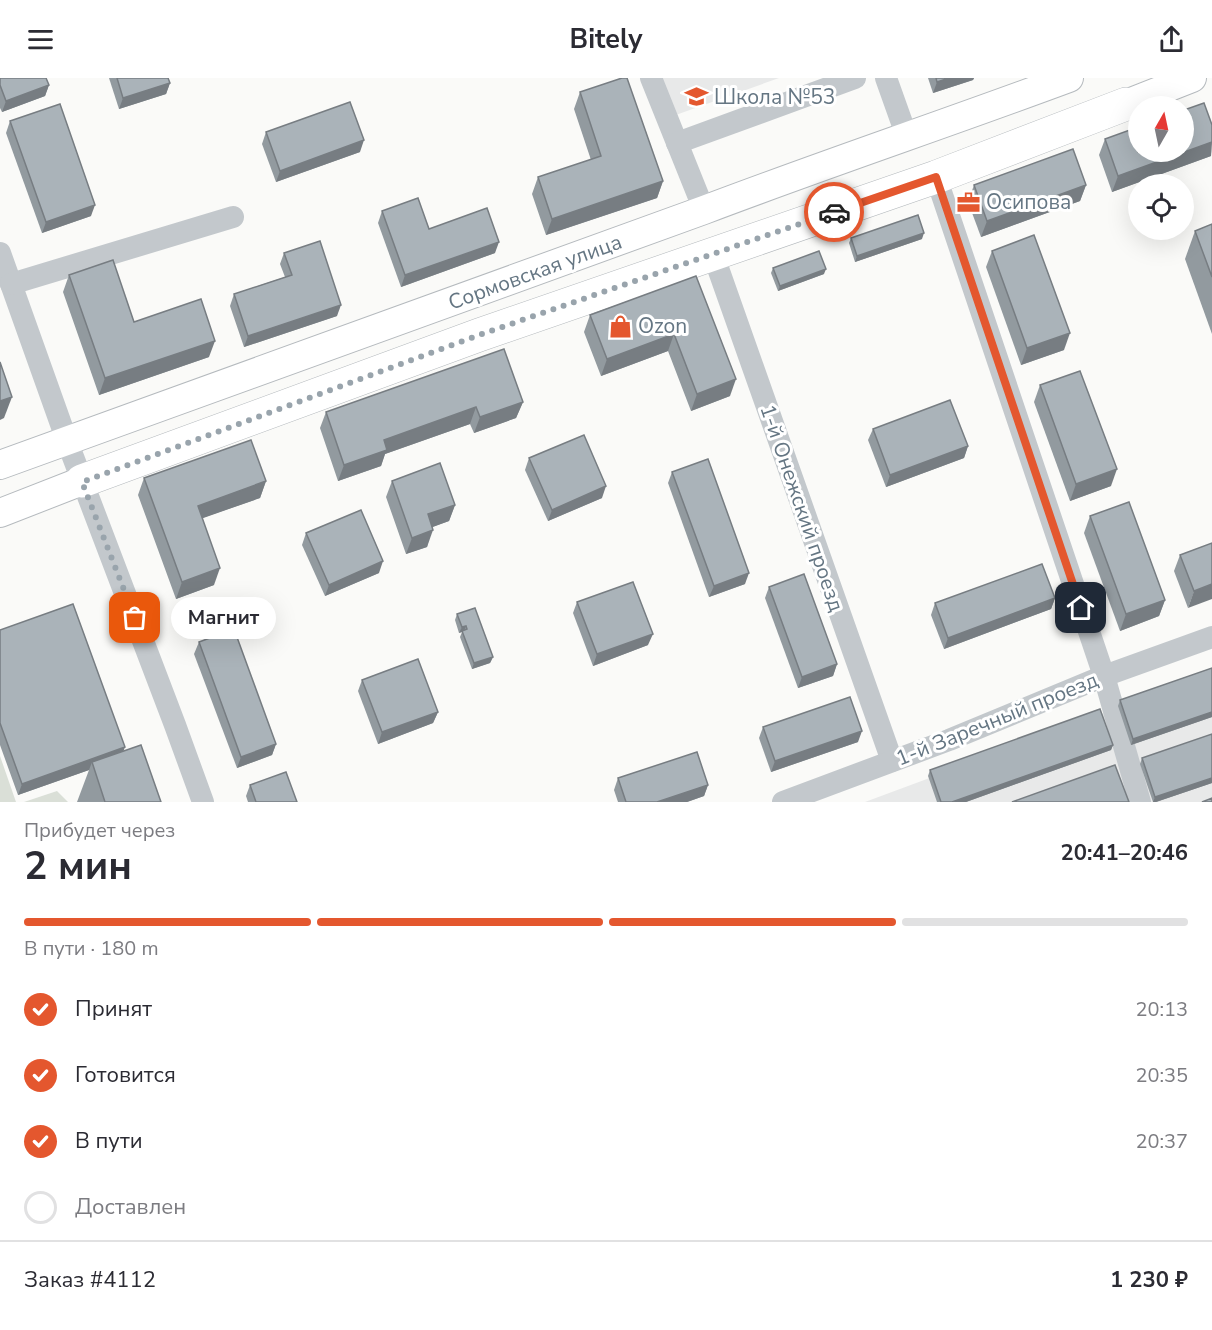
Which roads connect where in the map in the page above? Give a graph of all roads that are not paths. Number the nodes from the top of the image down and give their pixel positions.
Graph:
1 (651, 78) edge
2 (855, 78) edge
3 (886, 78) edge
4 (1069, 78) edge
5 (1192, 78) edge
6 (1126, 104) joint
7 (908, 137) junction
8 (677, 143) junction
9 (936, 177) junction
10 (704, 210) junction
11 (233, 217) dead end
12 (0, 253) edge
13 (713, 254) junction
14 (11, 284) junction
15 (67, 441) junction
16 (0, 465) edge
17 (82, 482) junction
18 (0, 513) edge
19 (1212, 637) edge
20 (1104, 676) junction
21 (892, 761) junction
22 (203, 802) edge
23 (783, 802) edge
24 (1140, 802) edge

1 - 8 street
2 - 8 street
3 - 7 street
4 - 7 main road, Сормовская улица
5 - 6 main road, Сормовская улица
6 - 9 highway, Сормовская улица
7 - 10 main road, Сормовская улица
8 - 10 street
9 - 13 highway, Сормовская улица
9 - 20 street
10 - 15 main road, Сормовская улица
11 - 14 street
12 - 14 street
13 - 17 highway, Сормовская улица
13 - 21 street, 1-й Онежский проезд
14 - 15 street
15 - 16 main road, Сормовская улица
15 - 17 street
17 - 18 main road, Сормовская улица
17 - 22 street
19 - 20 street, 1-й Заречный проезд
20 - 21 street, 1-й Заречный проезд
20 - 24 street
21 - 23 street, 1-й Заречный проезд

